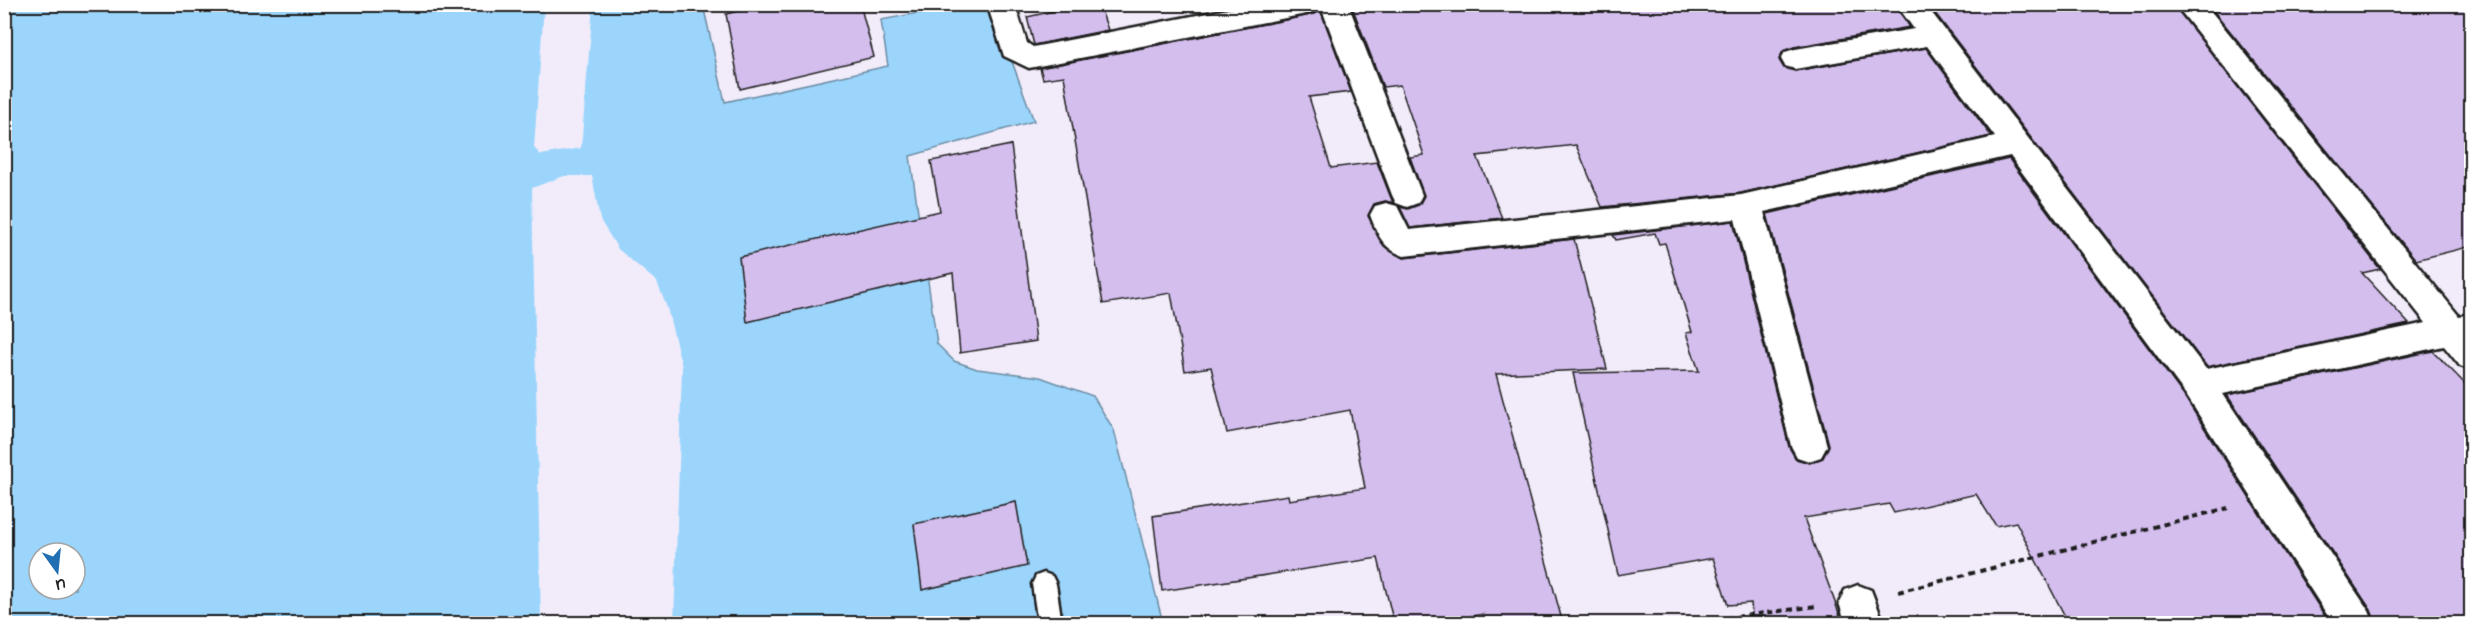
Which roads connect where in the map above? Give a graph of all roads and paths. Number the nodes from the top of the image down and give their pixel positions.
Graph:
1 (1001, 4) edge
2 (1306, 4) edge
3 (1334, 4) edge
4 (1910, 4) edge
5 (2189, 4) edge
6 (1934, 35) junction
7 (1796, 59) dead end
8 (2018, 143) junction
9 (1747, 206) junction
10 (2461, 328) edge
11 (2472, 356) edge
12 (2198, 385) junction
13 (1809, 446) dead end
14 (2270, 498) junction
15 (1044, 584) dead end
16 (1862, 613) edge
17 (1050, 624) edge
18 (1684, 624) edge
19 (2355, 624) edge

1 - 2 street
3 - 9 street
4 - 6 street
5 - 10 street
6 - 7 street
6 - 8 street
8 - 9 street
8 - 12 street
9 - 13 street
10 - 11 street
10 - 12 street
12 - 14 street
14 - 16 path
14 - 19 street
15 - 17 lane
16 - 18 path

